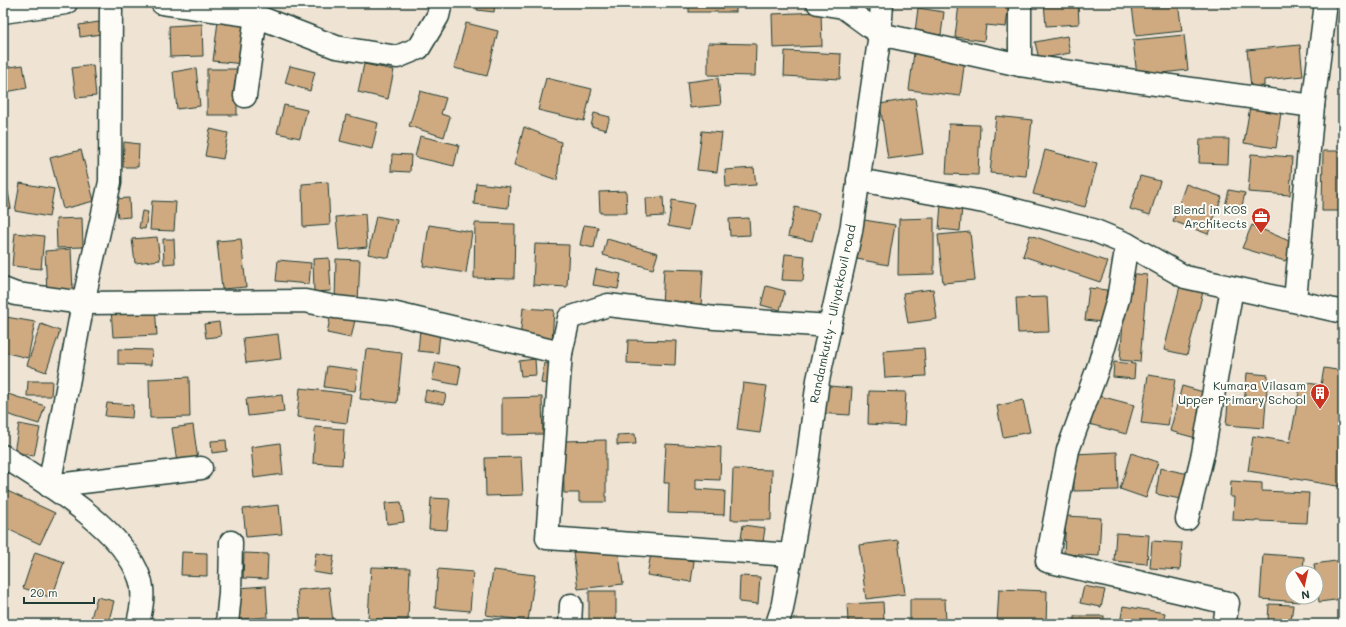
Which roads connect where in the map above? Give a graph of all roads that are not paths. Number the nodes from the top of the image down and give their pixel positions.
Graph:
1 (66, 3) edge
2 (111, 3) edge
3 (162, 3) edge
4 (441, 3) edge
5 (818, 3) edge
6 (882, 3) edge
7 (1020, 3) edge
8 (1326, 3) edge
9 (3, 12) edge
10 (256, 16) junction
11 (880, 34) junction
12 (1020, 65) junction
13 (245, 96) dead end
14 (1313, 106) junction
15 (858, 180) junction
16 (1127, 244) junction
17 (1232, 288) junction
18 (3, 289) edge
19 (1295, 300) junction
20 (83, 303) junction
21 (1343, 312) edge
22 (830, 326) junction
23 (561, 353) junction
24 (3, 456) edge
25 (201, 468) dead end
26 (49, 486) junction
27 (1187, 519) dead end
28 (231, 542) dead end
29 (791, 555) junction
30 (138, 624) edge
31 (227, 624) edge
32 (777, 624) edge
33 (1224, 624) edge

1 - 9 street
2 - 20 street
3 - 10 street
4 - 10 street
5 - 11 street
6 - 11 street, Randamkutty - Uliyakkovil road
7 - 12 street
8 - 14 street
10 - 13 street
11 - 12 street
11 - 15 street, Randamkutty - Uliyakkovil road
12 - 14 street
14 - 19 street
15 - 16 street
15 - 22 street, Randamkutty - Uliyakkovil road
16 - 17 street
16 - 33 street
17 - 19 street
17 - 27 street
18 - 20 street
19 - 21 street
20 - 23 street
20 - 26 street
22 - 23 street
22 - 29 street, Randamkutty - Uliyakkovil road
23 - 29 street
24 - 26 street
25 - 26 street
26 - 30 street
28 - 31 street
29 - 32 street, Randamkutty - Uliyakkovil road

